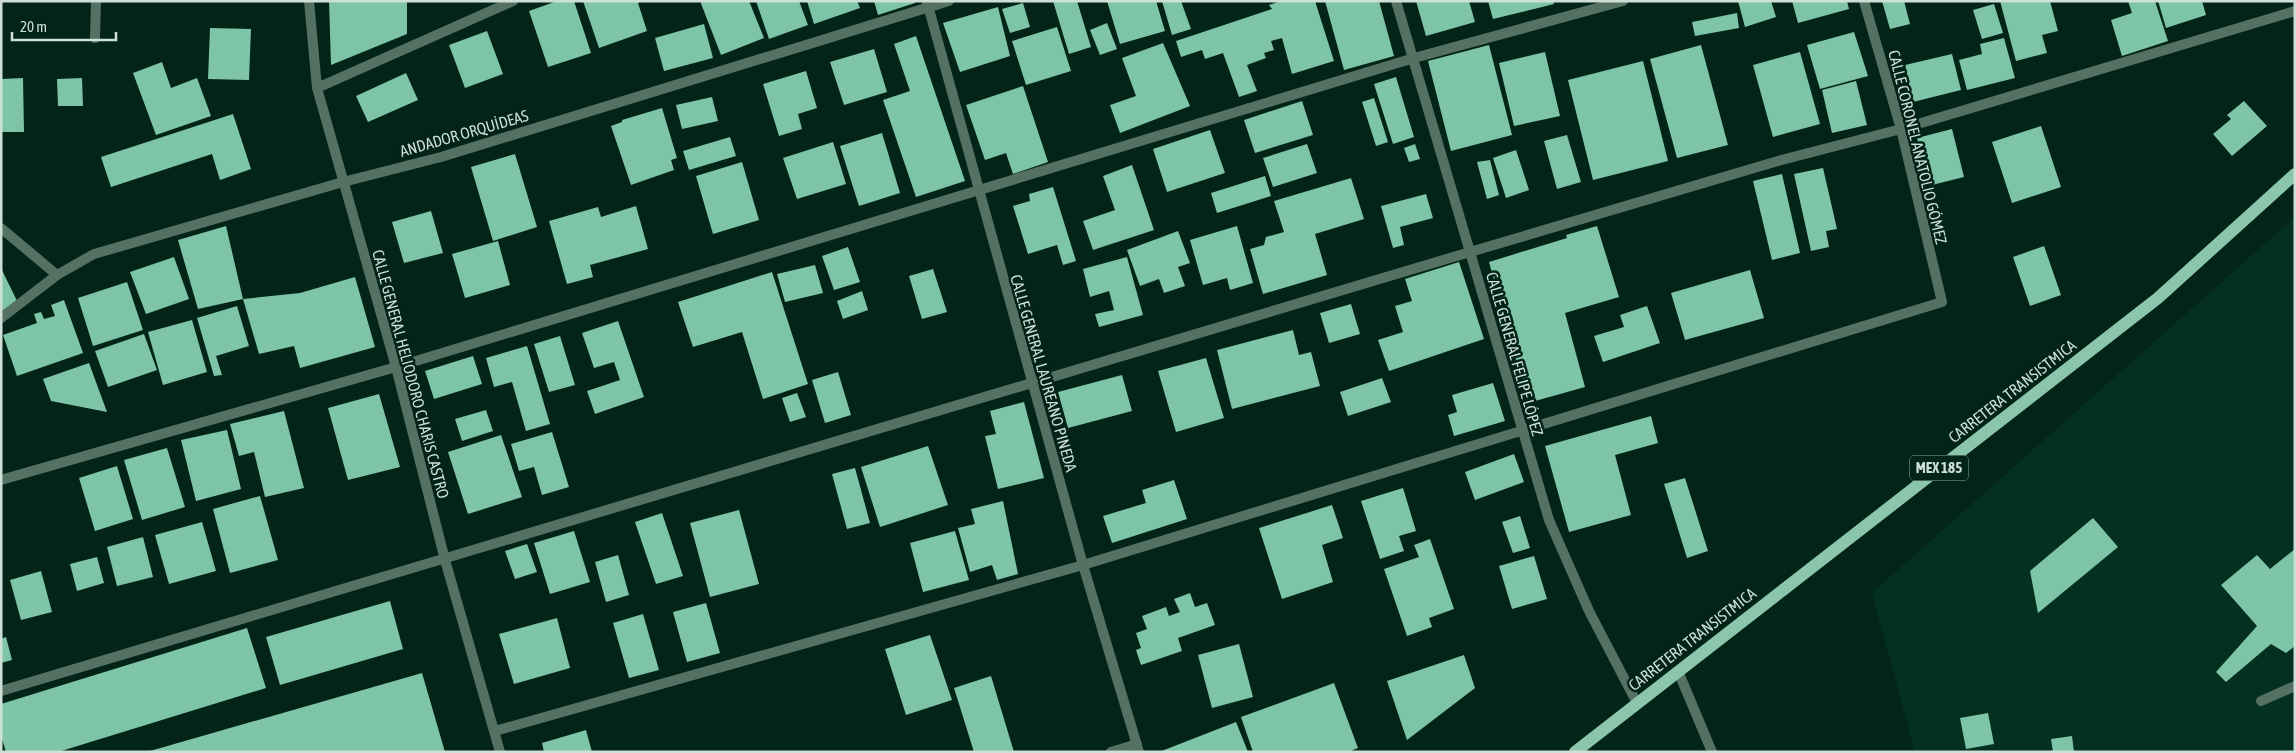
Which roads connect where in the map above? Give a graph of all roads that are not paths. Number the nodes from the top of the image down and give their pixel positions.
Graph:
1 (96, 1) edge
2 (309, 1) edge
3 (514, 1) edge
4 (949, 1) edge
5 (1396, 1) edge
6 (1623, 1) edge
7 (1864, 1) edge
8 (928, 4) edge
9 (2295, 12) edge
10 (95, 38) dead end
11 (1414, 58) junction
12 (317, 88) junction
13 (1901, 129) junction
14 (2295, 174) edge
15 (343, 182) junction
16 (978, 192) junction
17 (1, 228) edge
18 (1470, 252) junction
19 (57, 275) junction
20 (1, 318) edge
21 (396, 367) junction
22 (1031, 382) junction
23 (1521, 431) junction
24 (1, 480) edge
25 (445, 560) junction
26 (1083, 565) junction
27 (1678, 671) junction
28 (2295, 686) edge
29 (1, 691) edge
30 (2261, 701) dead end
31 (1637, 703) junction
32 (495, 731) junction
33 (1138, 748) edge
34 (500, 752) edge
35 (1111, 752) edge
36 (1576, 752) edge
37 (1712, 752) edge

1 - 10 street
2 - 12 street, CALLE GENERAL HELIODORO CHARIS CASTRO
3 - 12 street
4 - 8 street, ANDADOR ORQUÍDEAS
5 - 11 street, CALLE GENERAL FELIPE LÓPEZ
6 - 11 street
7 - 13 street, CALLE CORONEL ANATOLIO GÓMEZ
8 - 15 street, ANDADOR ORQUÍDEAS
8 - 16 street, CALLE GENERAL LAUREANO PINEDA
9 - 13 street
11 - 16 street
11 - 18 street, CALLE GENERAL FELIPE LÓPEZ
12 - 15 street, CALLE GENERAL HELIODORO CHARIS CASTRO
13 - 18 street
13 - 23 street, CALLE CORONEL ANATOLIO GÓMEZ
14 - 27 main road, CARRETERA TRANSISTMICA / MEX 185
15 - 19 street, ANDADOR ORQUÍDEAS
15 - 21 street, CALLE GENERAL HELIODORO CHARIS CASTRO
16 - 21 street
16 - 22 street, CALLE GENERAL LAUREANO PINEDA
17 - 19 street
18 - 22 street
18 - 23 street, CALLE GENERAL FELIPE LÓPEZ
19 - 20 street, ANDADOR ORQUÍDEAS
21 - 24 street
21 - 25 street, CALLE GENERAL HELIODORO CHARIS CASTRO
22 - 25 street
22 - 26 street, CALLE GENERAL LAUREANO PINEDA
23 - 26 street
23 - 31 street, CALLE GENERAL FELIPE LÓPEZ
25 - 29 street
25 - 32 street, CALLE GENERAL HELIODORO CHARIS CASTRO
26 - 32 street
26 - 33 street, CALLE GENERAL LAUREANO PINEDA
27 - 31 main road, CARRETERA TRANSISTMICA / MEX 185
27 - 37 street
28 - 30 street
31 - 36 main road, CARRETERA TRANSISTMICA / MEX 185
32 - 34 street, CALLE GENERAL HELIODORO CHARIS CASTRO
33 - 35 street

